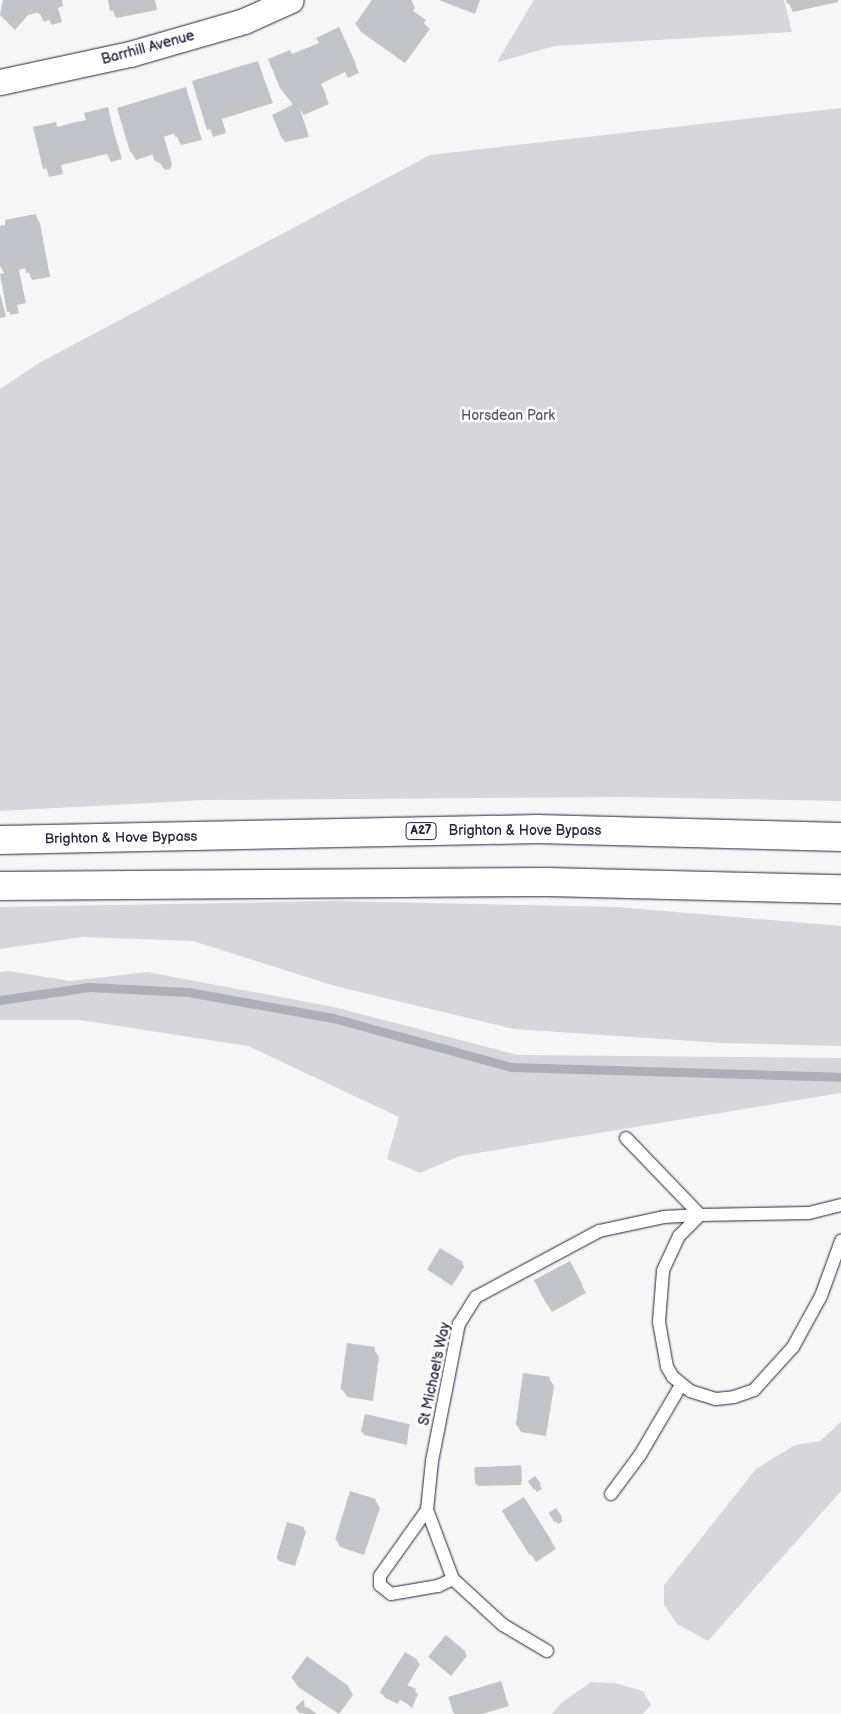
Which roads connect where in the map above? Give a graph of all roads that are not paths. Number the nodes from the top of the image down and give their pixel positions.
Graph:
1 (291, 0) edge
2 (0, 82) edge
3 (841, 836) edge
4 (0, 840) edge
5 (0, 886) edge
6 (718, 888) junction
7 (841, 889) edge
8 (841, 905) edge
9 (626, 1138) dead end
10 (841, 1205) edge
11 (700, 1215) junction
12 (841, 1241) edge
13 (681, 1385) junction
14 (611, 1494) dead end
15 (427, 1510) junction
16 (453, 1579) junction
17 (547, 1650) dead end

1 - 2 street, Barrhill Avenue
3 - 4 highway, Brighton & Hove Bypass / A27
5 - 6 highway
6 - 7 highway
6 - 8 highway
9 - 11 lane
10 - 11 lane, St Michael's Way
11 - 13 lane
11 - 15 lane, St Michael's Way
12 - 13 lane
13 - 14 lane
15 - 16 lane, St Michael's Way
15 - 16 lane
16 - 17 lane, St Michael's Way

